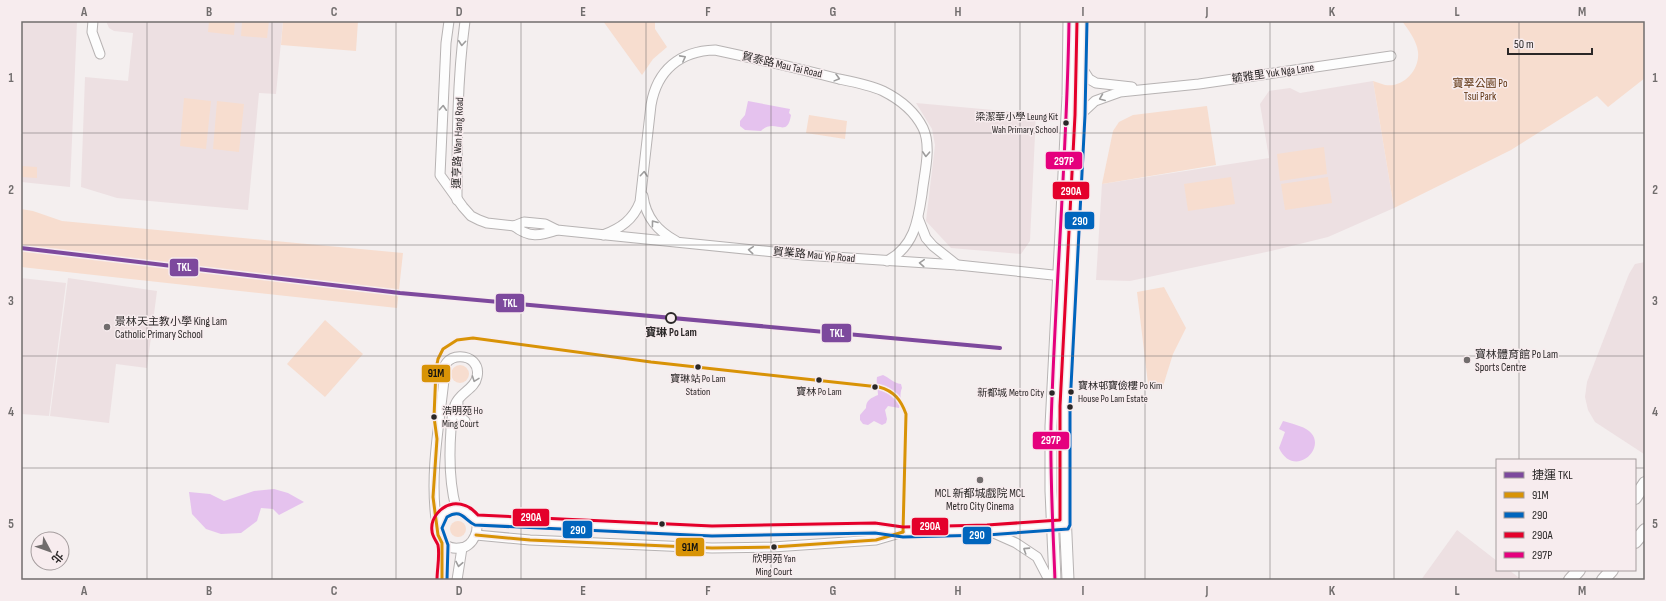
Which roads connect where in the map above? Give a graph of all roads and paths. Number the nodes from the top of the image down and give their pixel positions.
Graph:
1 (93, 21) edge
2 (449, 21) edge
3 (465, 21) edge
4 (1069, 21) edge
5 (1082, 21) edge
6 (100, 54) dead end
7 (1391, 56) dead end
8 (1082, 68) junction
9 (1154, 88) junction
10 (1080, 115) junction
11 (642, 193) junction
12 (457, 200) junction
13 (918, 218) junction
14 (602, 235) junction
15 (679, 243) junction
16 (887, 260) junction
17 (958, 265) junction
18 (1058, 277) junction
19 (1072, 278) junction
20 (459, 397) junction
21 (465, 421) dead end
22 (1645, 483) edge
23 (1636, 496) edge
24 (456, 508) junction
25 (475, 520) junction
26 (437, 524) junction
27 (1065, 525) junction
28 (1052, 526) junction
29 (988, 530) junction
30 (1645, 530) edge
31 (903, 532) junction
32 (476, 535) junction
33 (1636, 541) edge
34 (442, 543) junction
35 (462, 548) junction
36 (1578, 571) edge
37 (1611, 571) edge
38 (442, 580) edge
39 (457, 580) edge
40 (1049, 580) edge
41 (1054, 580) edge
42 (1068, 580) edge
43 (1570, 580) edge
44 (1603, 580) edge

1 - 6 street
12 -> 2 street, 運亨路 Wan Hang Road
3 -> 12 street, 運亨路 Wan Hang Road
4 - 18 street
5 - 8 street
7 - 9 street, 毓雅里 Yuk Nga Lane
8 - 9 street, 毓雅里 Yuk Nga Lane
8 - 10 street
9 -> 10 street, 毓雅里 Yuk Nga Lane
10 - 19 street
11 -> 13 street, 貿泰路 Mau Tai Road
11 - 14 street, 貿泰路 Mau Tai Road
15 -> 11 street, 貿泰路 Mau Tai Road
12 - 14 street, 貿業路 Mau Yip Road
13 - 16 street, 貿泰路 Mau Tai Road
13 - 17 street, 貿泰路 Mau Tai Road
14 - 15 street, 貿業路 Mau Yip Road
16 -> 15 street, 貿業路 Mau Yip Road
17 -> 16 street, 貿業路 Mau Yip Road
17 - 18 street, 貿業路 Mau Yip Road
18 - 19 street, 貿業路 Mau Yip Road
18 - 28 street
19 - 27 street
20 - 21 street
20 - 24 street
26 -> 20 street
22 - 23 main road
24 - 25 street
24 - 26 street
25 - 31 street
25 - 32 street
26 - 34 street
27 - 28 street
27 - 42 street
28 - 29 street
28 - 41 street
29 - 31 street
40 -> 29 street
30 - 33 main road
31 - 32 street
32 - 35 street
34 - 35 street
34 - 38 street
35 -> 39 street
36 - 43 main road
37 - 44 main road

